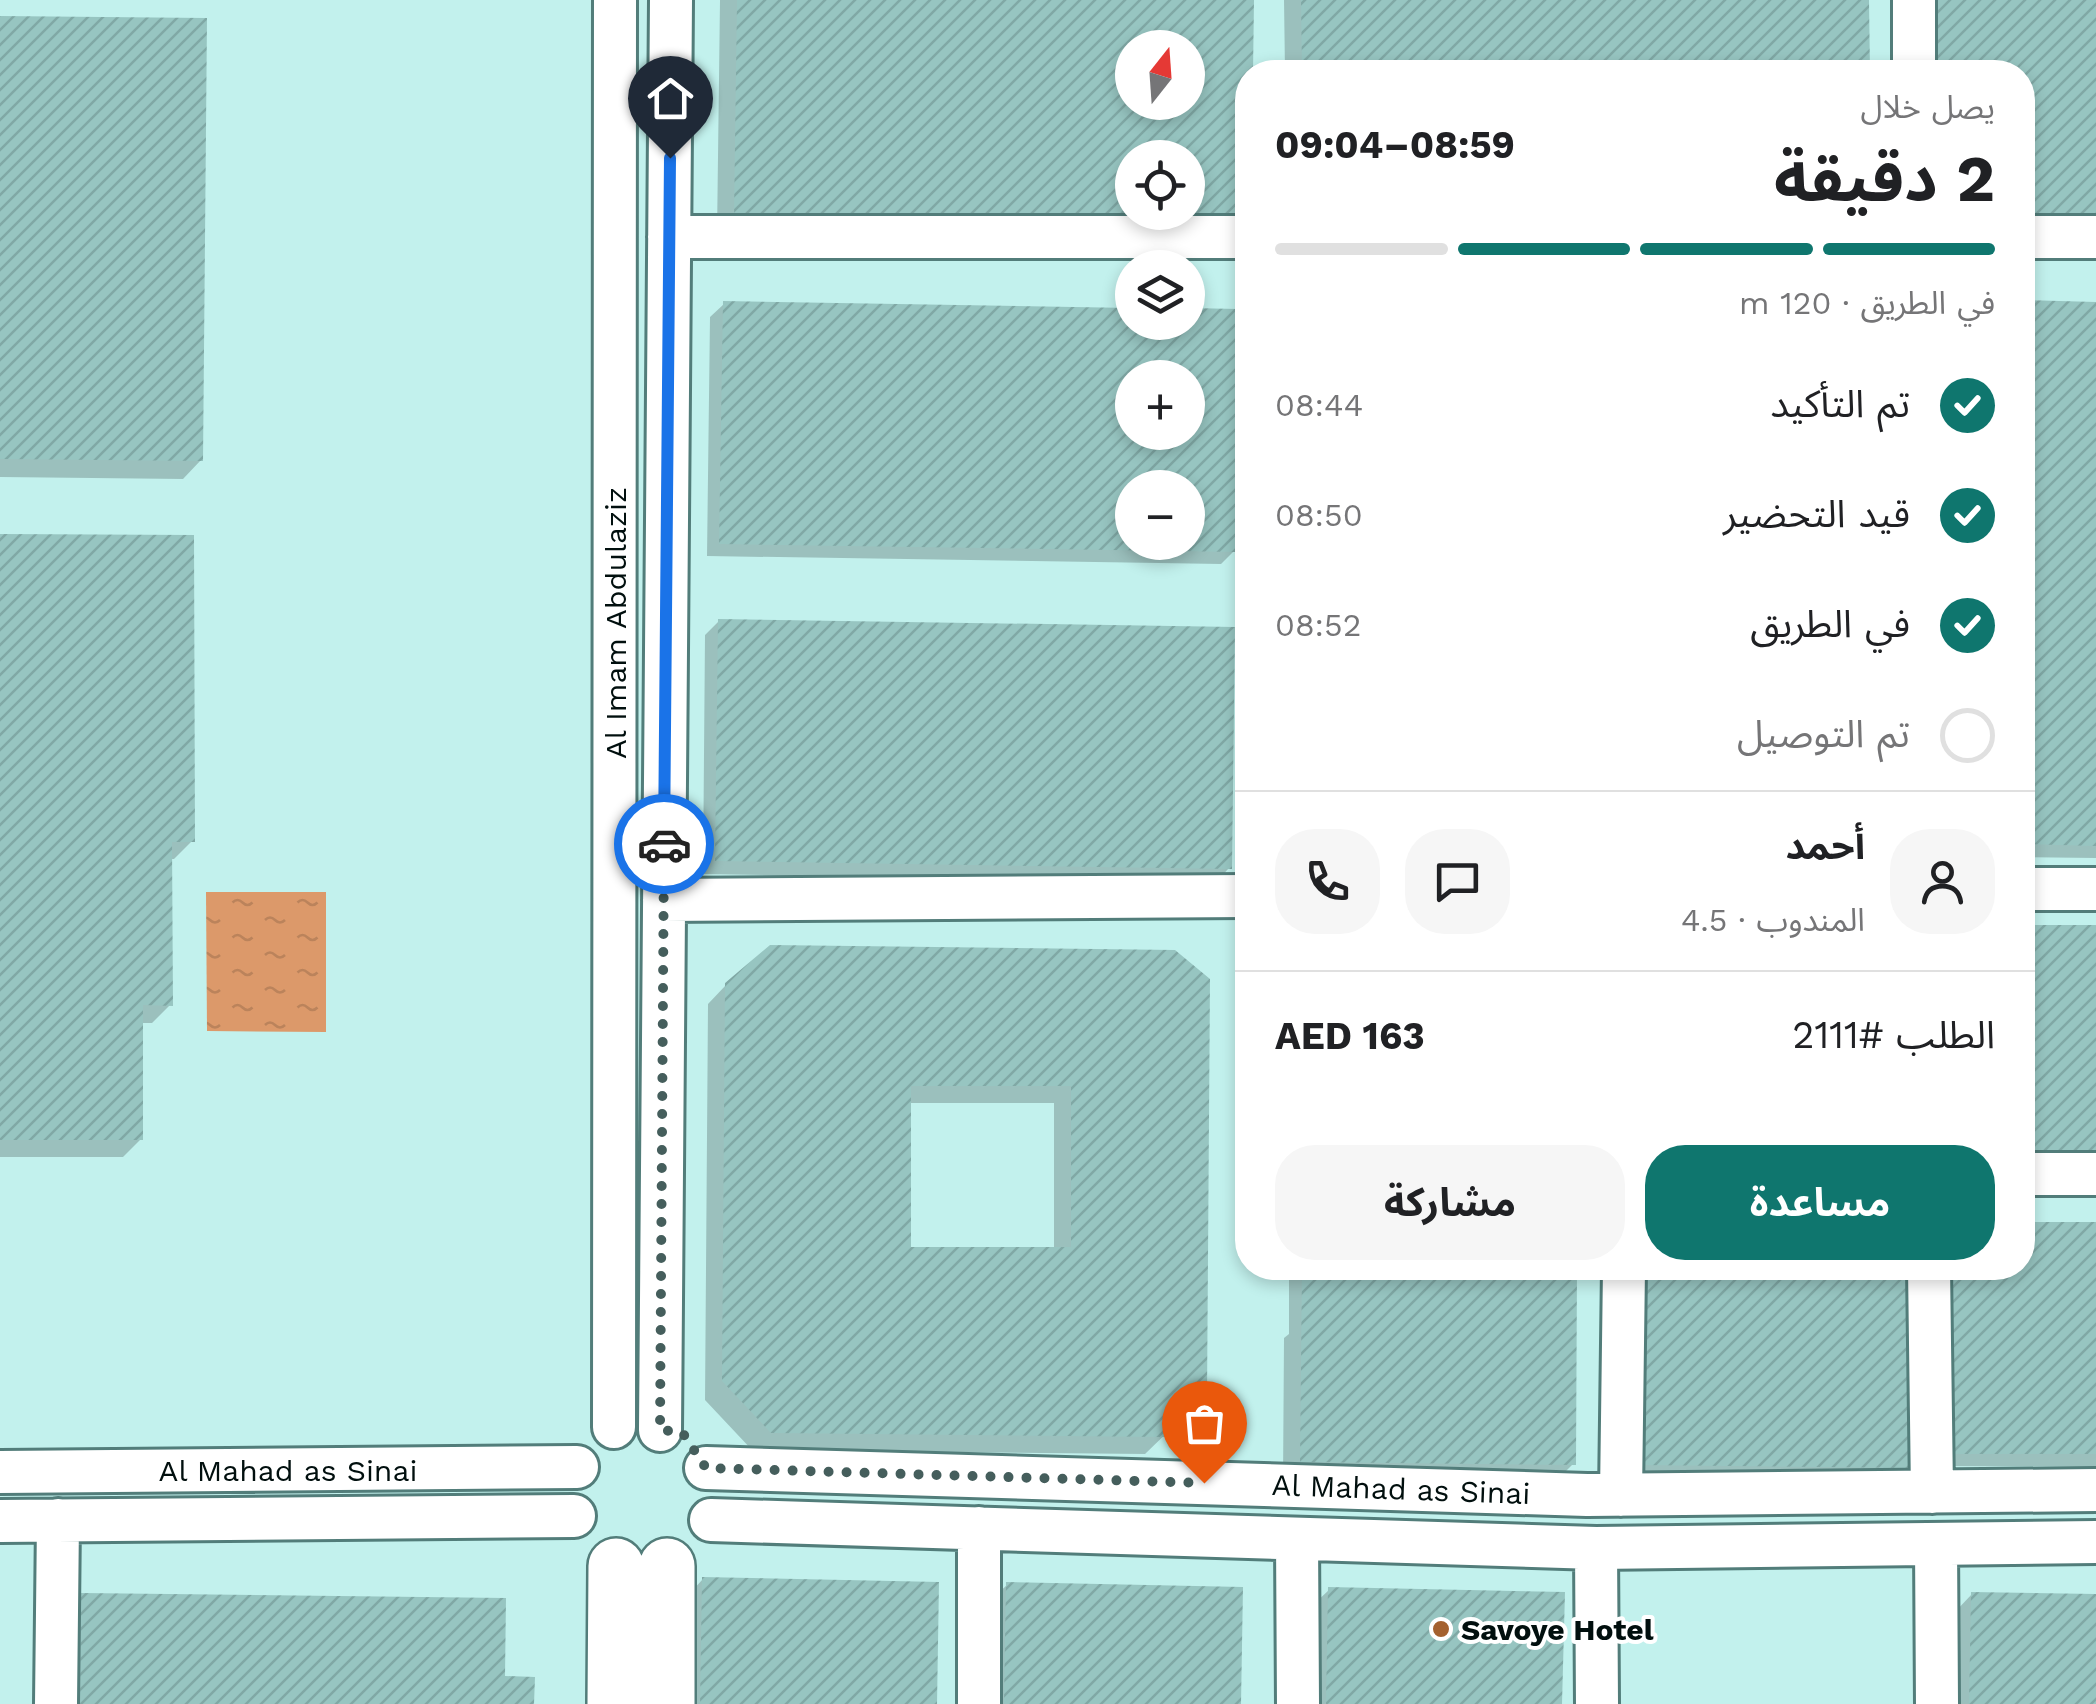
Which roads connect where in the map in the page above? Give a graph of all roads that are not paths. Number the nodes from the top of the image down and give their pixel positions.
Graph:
1 (616, 0) edge
2 (671, 0) edge
3 (1914, 0) edge
4 (1914, 60) edge
5 (669, 237) junction
6 (1235, 237) edge
7 (2035, 237) edge
8 (2096, 237) edge
9 (2096, 889) edge
10 (2035, 890) edge
11 (1235, 896) edge
12 (664, 900) junction
13 (2035, 1174) edge
14 (2096, 1174) edge
15 (1624, 1280) edge
16 (1929, 1280) edge
17 (614, 1427) junction
18 (660, 1430) junction
19 (576, 1467) junction
20 (706, 1468) junction
21 (0, 1472) edge
22 (2096, 1490) edge
23 (1932, 1492) junction
24 (1621, 1494) junction
25 (574, 1516) junction
26 (0, 1520) edge
27 (58, 1520) junction
28 (710, 1520) junction
29 (979, 1528) junction
30 (1297, 1539) junction
31 (2096, 1542) edge
32 (1936, 1544) junction
33 (1596, 1548) junction
34 (642, 1566) junction
35 (56, 1704) edge
36 (616, 1704) edge
37 (667, 1704) edge
38 (980, 1704) edge
39 (1298, 1704) edge
40 (1597, 1704) edge
41 (1937, 1704) edge

1 - 17 street, Al Imam Abdulaziz
2 - 5 street
3 - 4 street
5 - 6 street
5 - 12 street
7 - 8 street
9 - 10 street
11 - 12 street
12 - 18 street
13 - 14 street
15 - 24 street
16 - 23 street
17 - 18 street
17 - 19 street
18 - 20 street
19 - 21 street, Al Mahad as Sinai
19 - 25 street
20 - 24 street, Al Mahad as Sinai
20 - 28 street
22 - 23 street, Al Mahad as Sinai
23 - 24 street, Al Mahad as Sinai
25 - 27 street, Al Mahad as Sinai
25 - 34 street
26 - 27 street, Al Mahad as Sinai
27 - 35 street
28 - 29 street, Al Mahad as Sinai
28 - 34 street
29 - 30 street, Al Mahad as Sinai
29 - 38 street
30 - 33 street, Al Mahad as Sinai
30 - 39 street
31 - 32 street, Al Mahad as Sinai
32 - 33 street, Al Mahad as Sinai
32 - 41 street
33 - 40 street
34 - 36 street
34 - 37 street

